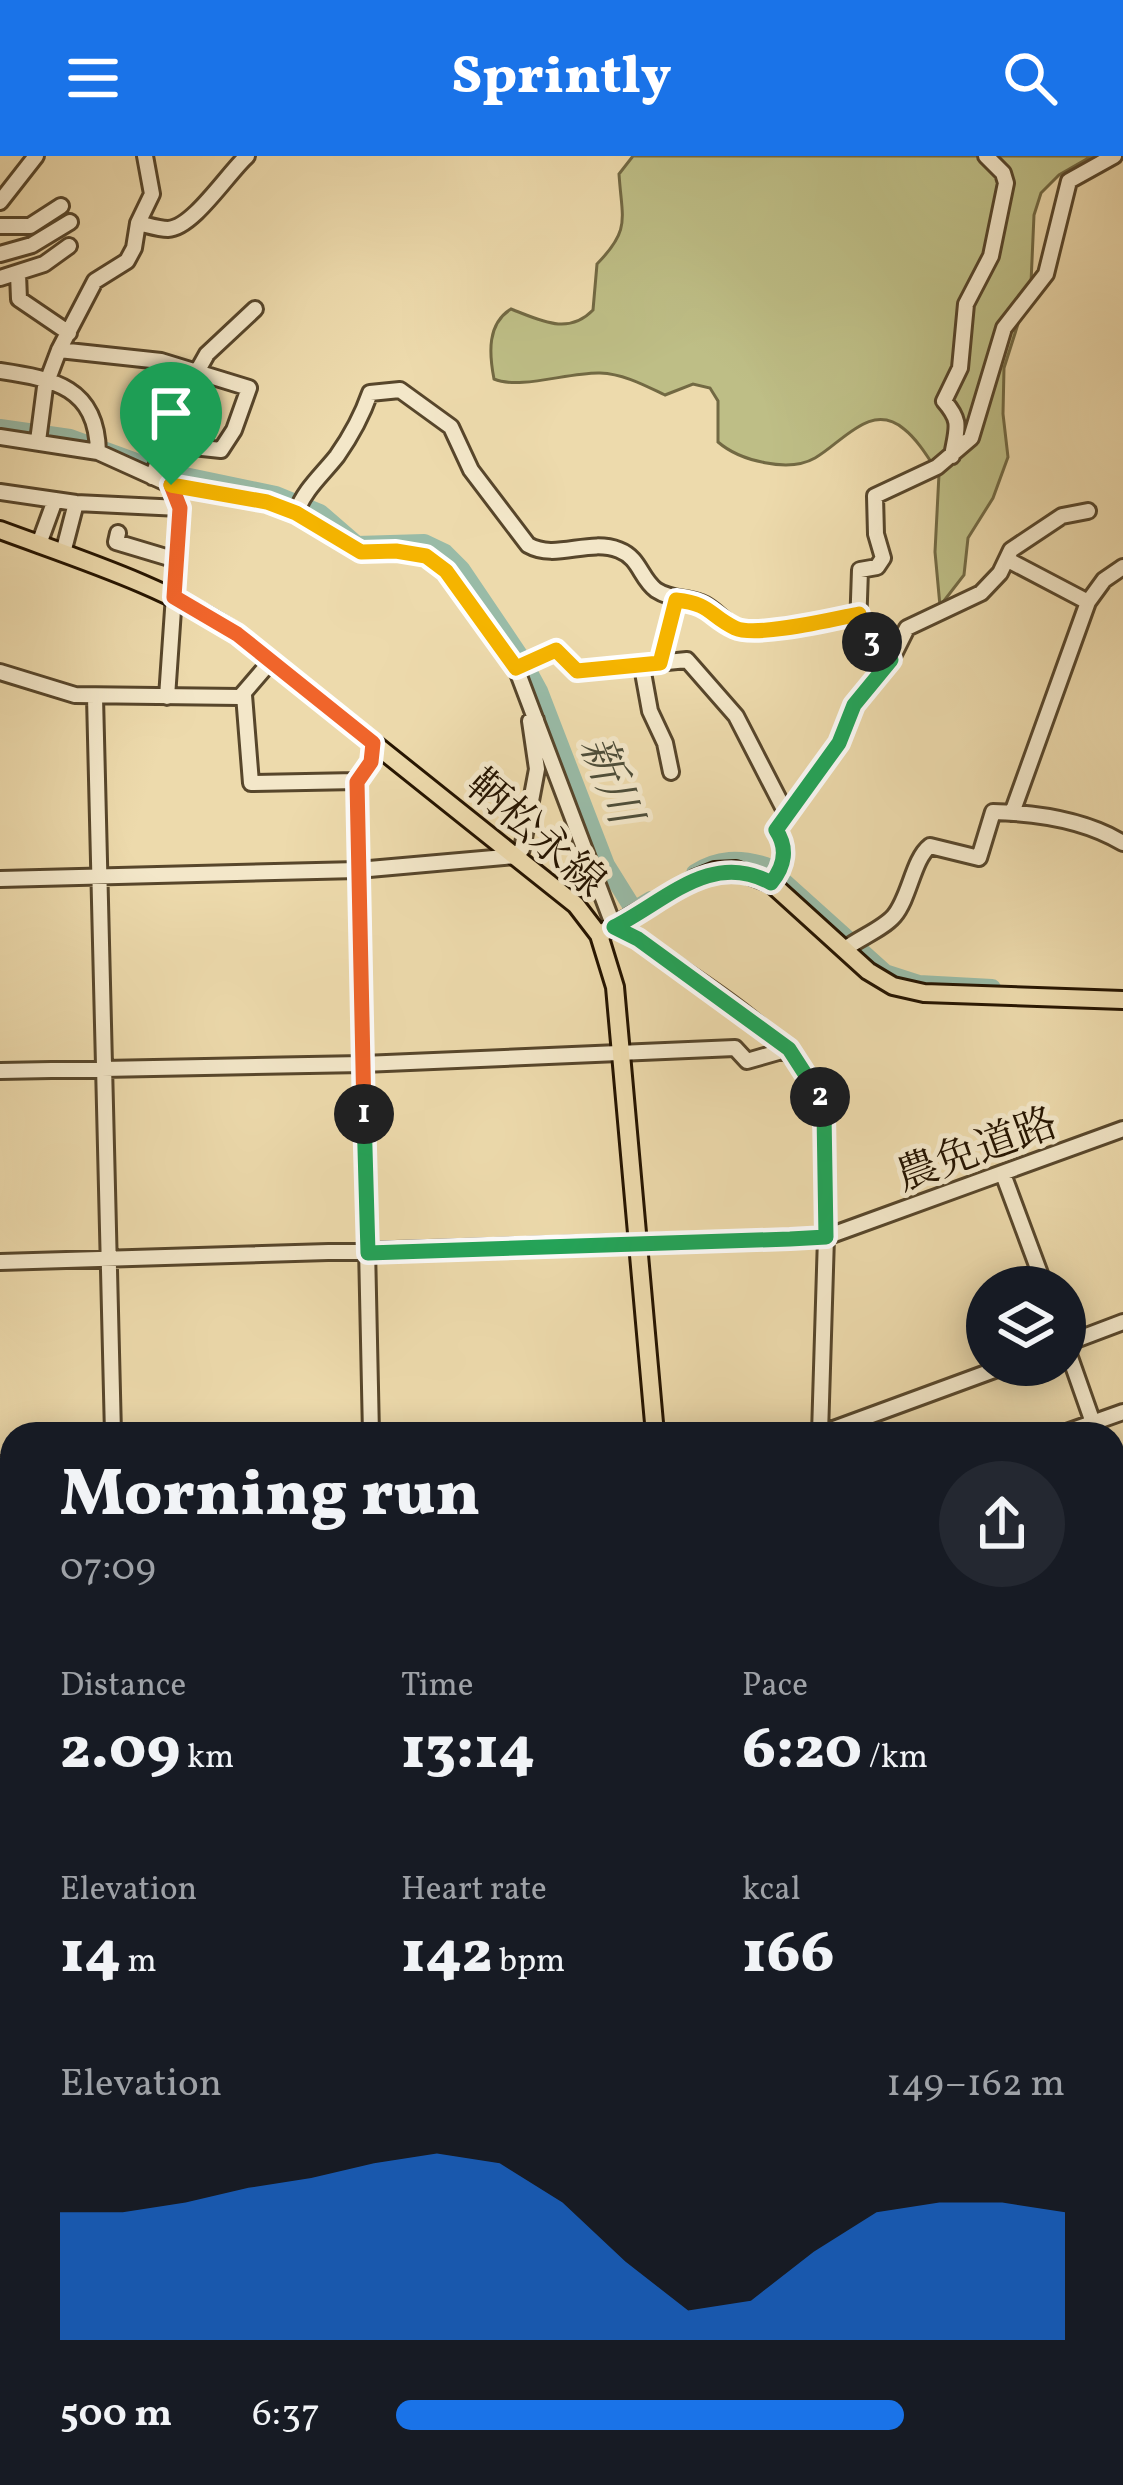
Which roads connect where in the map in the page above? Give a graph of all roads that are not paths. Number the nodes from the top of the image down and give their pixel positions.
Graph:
1 (36, 156) edge
2 (146, 156) edge
3 (248, 156) edge
4 (986, 156) edge
5 (1114, 156) edge
6 (0, 202) edge
7 (61, 206) dead end
8 (70, 222) dead end
9 (138, 223) junction
10 (0, 226) edge
11 (69, 246) dead end
12 (0, 254) edge
13 (18, 274) junction
14 (0, 278) edge
15 (255, 309) dead end
16 (68, 333) junction
17 (58, 350) junction
18 (0, 370) edge
19 (197, 370) junction
20 (49, 378) junction
21 (39, 433) junction
22 (0, 437) edge
23 (98, 452) junction
24 (952, 456) junction
25 (152, 477) junction
26 (171, 485) junction
27 (0, 492) edge
28 (55, 500) junction
29 (76, 503) junction
30 (180, 508) junction
31 (1088, 512) dead end
32 (296, 513) junction
33 (0, 530) edge
34 (118, 533) dead end
35 (39, 544) junction
36 (63, 553) junction
37 (176, 560) junction
38 (1007, 560) junction
39 (1123, 567) edge
40 (174, 597) junction
41 (676, 600) junction
42 (1088, 602) junction
43 (859, 614) junction
44 (891, 660) junction
45 (272, 661) junction
46 (660, 663) junction
47 (642, 667) junction
48 (516, 668) junction
49 (0, 672) edge
50 (244, 695) junction
51 (95, 697) junction
52 (167, 697) junction
53 (538, 719) junction
54 (373, 743) junction
55 (671, 772) dead end
56 (357, 782) junction
57 (1012, 813) junction
58 (787, 815) junction
59 (1123, 843) edge
60 (515, 856) junction
61 (358, 870) junction
62 (777, 876) junction
63 (100, 879) junction
64 (0, 880) edge
65 (606, 931) junction
66 (845, 949) junction
67 (1123, 1000) edge
68 (789, 1049) junction
69 (621, 1051) junction
70 (363, 1064) junction
71 (0, 1071) edge
72 (105, 1071) junction
73 (1123, 1129) edge
74 (1003, 1174) junction
75 (826, 1237) junction
76 (638, 1243) junction
77 (368, 1253) junction
78 (111, 1260) junction
79 (0, 1262) edge
80 (1037, 1266) edge
81 (1123, 1322) edge
82 (1086, 1336) edge
83 (966, 1380) edge
84 (1080, 1386) edge
85 (113, 1422) edge
86 (371, 1422) edge
87 (654, 1422) edge
88 (820, 1422) edge
89 (853, 1422) edge
90 (1094, 1422) edge

1 - 6 street
2 - 9 street
3 - 9 street
4 - 24 street
5 - 24 street
7 - 10 street
8 - 12 street
9 - 16 street
11 - 13 street
13 - 14 street
13 - 16 street
15 - 19 street
16 - 17 street
17 - 19 street
17 - 20 street
18 - 20 street
19 - 25 street
20 - 21 street
20 - 23 street
21 - 22 street
21 - 23 street
23 - 25 street
24 - 43 street
25 - 26 street
26 - 30 street
26 - 32 street
27 - 28 street
28 - 29 street
28 - 35 street
29 - 30 street
29 - 36 street
30 - 37 street
31 - 38 street
32 - 41 street
32 - 48 street
33 - 35 main road, 鞆松永線
34 - 37 street
35 - 36 main road, 鞆松永線
36 - 40 main road, 鞆松永線
37 - 40 street
38 - 42 street
38 - 44 street
39 - 42 street
40 - 45 main road, 鞆松永線
40 - 52 street
41 - 43 street
41 - 46 street
42 - 57 street
43 - 44 street
44 - 58 street
45 - 50 street
45 - 54 main road, 鞆松永線
46 - 47 street
46 - 58 street
47 - 48 street
47 - 55 street
48 - 53 street
49 - 51 street
50 - 52 street
50 - 56 street
51 - 52 street
51 - 63 street
53 - 60 street
53 - 65 street
54 - 56 street
54 - 60 main road, 鞆松永線
56 - 61 street
57 - 59 street
57 - 66 street
58 - 62 street
60 - 61 street
60 - 65 main road, 鞆松永線
61 - 63 street
61 - 70 street
62 - 65 main road
62 - 66 main road
63 - 64 street
63 - 72 street
65 - 68 street
65 - 69 main road, 鞆松永線
66 - 67 main road
68 - 69 street
68 - 75 street
69 - 70 street
69 - 76 main road, 鞆松永線
70 - 72 street
70 - 77 street
71 - 72 street
72 - 78 street
73 - 74 street, 農免道路
74 - 75 street, 農免道路
74 - 80 street
75 - 76 street, 農免道路
75 - 88 street
76 - 77 street, 農免道路
76 - 87 main road, 鞆松永線
77 - 78 street, 農免道路
77 - 86 street
78 - 79 street, 農免道路
78 - 85 street
81 - 82 street
83 - 89 street
84 - 90 street

